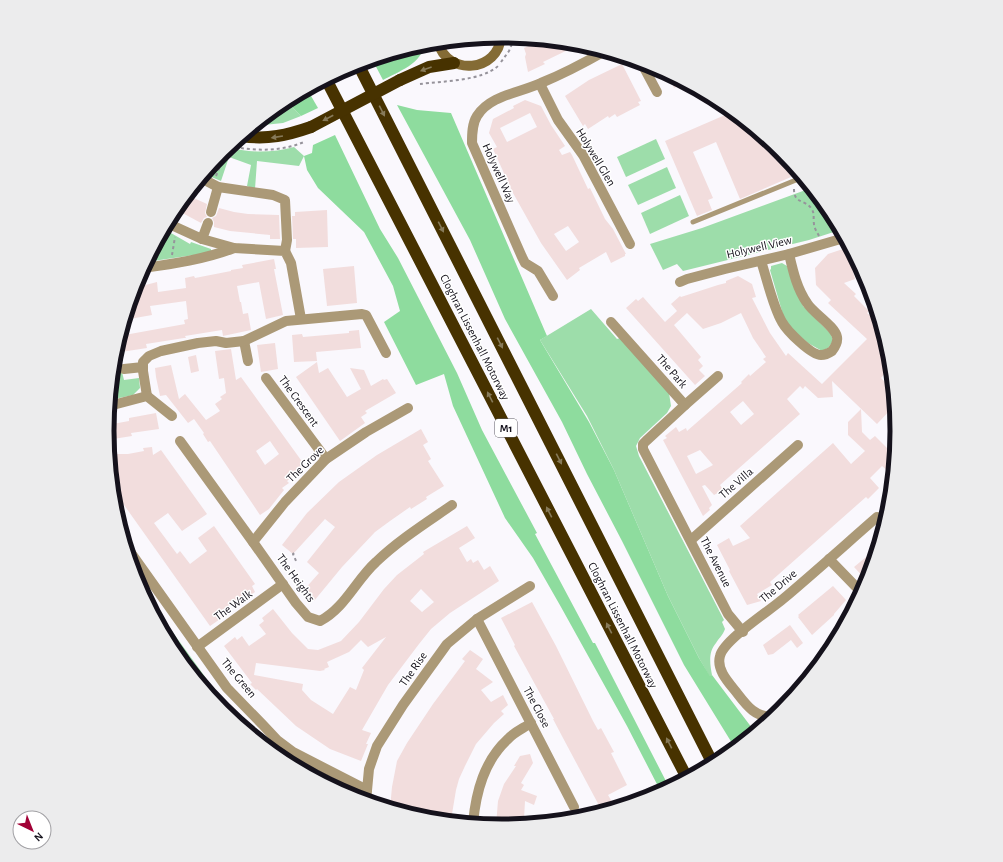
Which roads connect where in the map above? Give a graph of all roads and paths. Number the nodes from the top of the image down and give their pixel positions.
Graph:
1 (499, 43) edge
2 (441, 48) edge
3 (599, 55) edge
4 (454, 63) junction
5 (361, 70) edge
6 (646, 72) edge
7 (328, 84) edge
8 (540, 84) junction
9 (657, 92) dead end
10 (249, 137) edge
11 (223, 161) edge
12 (797, 180) edge
13 (206, 181) edge
14 (215, 186) junction
15 (794, 186) dead end
16 (211, 212) dead end
17 (693, 222) dead end
18 (208, 223) dead end
19 (172, 226) edge
20 (177, 228) junction
21 (202, 239) junction
22 (839, 239) edge
23 (630, 244) dead end
24 (822, 244) junction
25 (234, 248) junction
26 (281, 251) junction
27 (789, 254) junction
28 (761, 261) junction
29 (170, 265) junction
30 (150, 267) edge
31 (680, 282) dead end
32 (553, 296) dead end
33 (301, 319) junction
34 (611, 322) dead end
35 (244, 341) junction
36 (386, 353) dead end
37 (248, 361) dead end
38 (143, 367) junction
39 (124, 369) dead end
40 (718, 376) dead end
41 (266, 378) dead end
42 (147, 396) junction
43 (114, 405) edge
44 (685, 405) junction
45 (408, 408) dead end
46 (172, 416) dead end
47 (180, 441) dead end
48 (798, 446) dead end
49 (326, 459) junction
50 (452, 505) dead end
51 (877, 517) dead end
52 (690, 540) junction
53 (254, 542) junction
54 (294, 553) dead end
55 (135, 559) edge
56 (829, 559) junction
57 (296, 561) dead end
58 (283, 584) junction
59 (530, 586) dead end
60 (856, 587) edge
61 (477, 619) junction
62 (743, 632) junction
63 (197, 647) junction
64 (764, 716) edge
65 (531, 723) junction
66 (710, 758) edge
67 (684, 773) edge
68 (367, 790) junction
69 (367, 794) edge
70 (574, 807) dead end
71 (473, 818) edge

1 - 4 main road
2 - 4 main road
3 - 8 street, Holywell Way
4 -> 10 highway, bridge
5 -> 66 highway, Cloghran Lissenhall Motorway
6 - 9 street
67 -> 7 highway, Cloghran Lissenhall Motorway / M1
8 - 23 street, Holywell Glen
8 - 32 street, Holywell Way
11 - 14 path
12 - 17 lane
13 - 14 street
14 - 16 street
14 - 26 street
15 - 24 path
18 - 21 street
19 - 20 street
20 - 21 street
20 - 29 path
21 - 25 street
22 - 24 street, Holywell View
24 - 27 street, Holywell View
25 - 26 street
25 - 29 street
26 - 33 street
27 - 28 street, Holywell View
27 - 28 street
28 - 31 street, Holywell View
29 - 30 street
33 - 35 street
33 - 36 street
34 - 44 street, The Park
35 - 37 street
35 - 38 street
38 - 39 street
38 - 42 street
40 - 44 street, The Park
41 - 49 street, The Crescent
42 - 43 street
42 - 46 street
44 - 52 street, The Avenue
45 - 49 street, The Grove
47 - 53 street, The Heights
48 - 52 street, The Villa
49 - 53 street, The Grove
50 - 58 street, The Heights
51 - 56 street, The Drive
52 - 62 street, The Avenue
53 - 58 street, The Heights
54 - 57 path
55 - 63 street, The Green
56 - 60 street
56 - 62 street, The Drive
58 - 63 street, The Walk
59 - 61 street, The Rise
61 - 65 street, The Close
61 - 68 street, The Rise
62 - 64 street
63 - 68 street, The Green
65 - 70 street, The Close
65 - 71 street
68 - 69 street, The Rise

